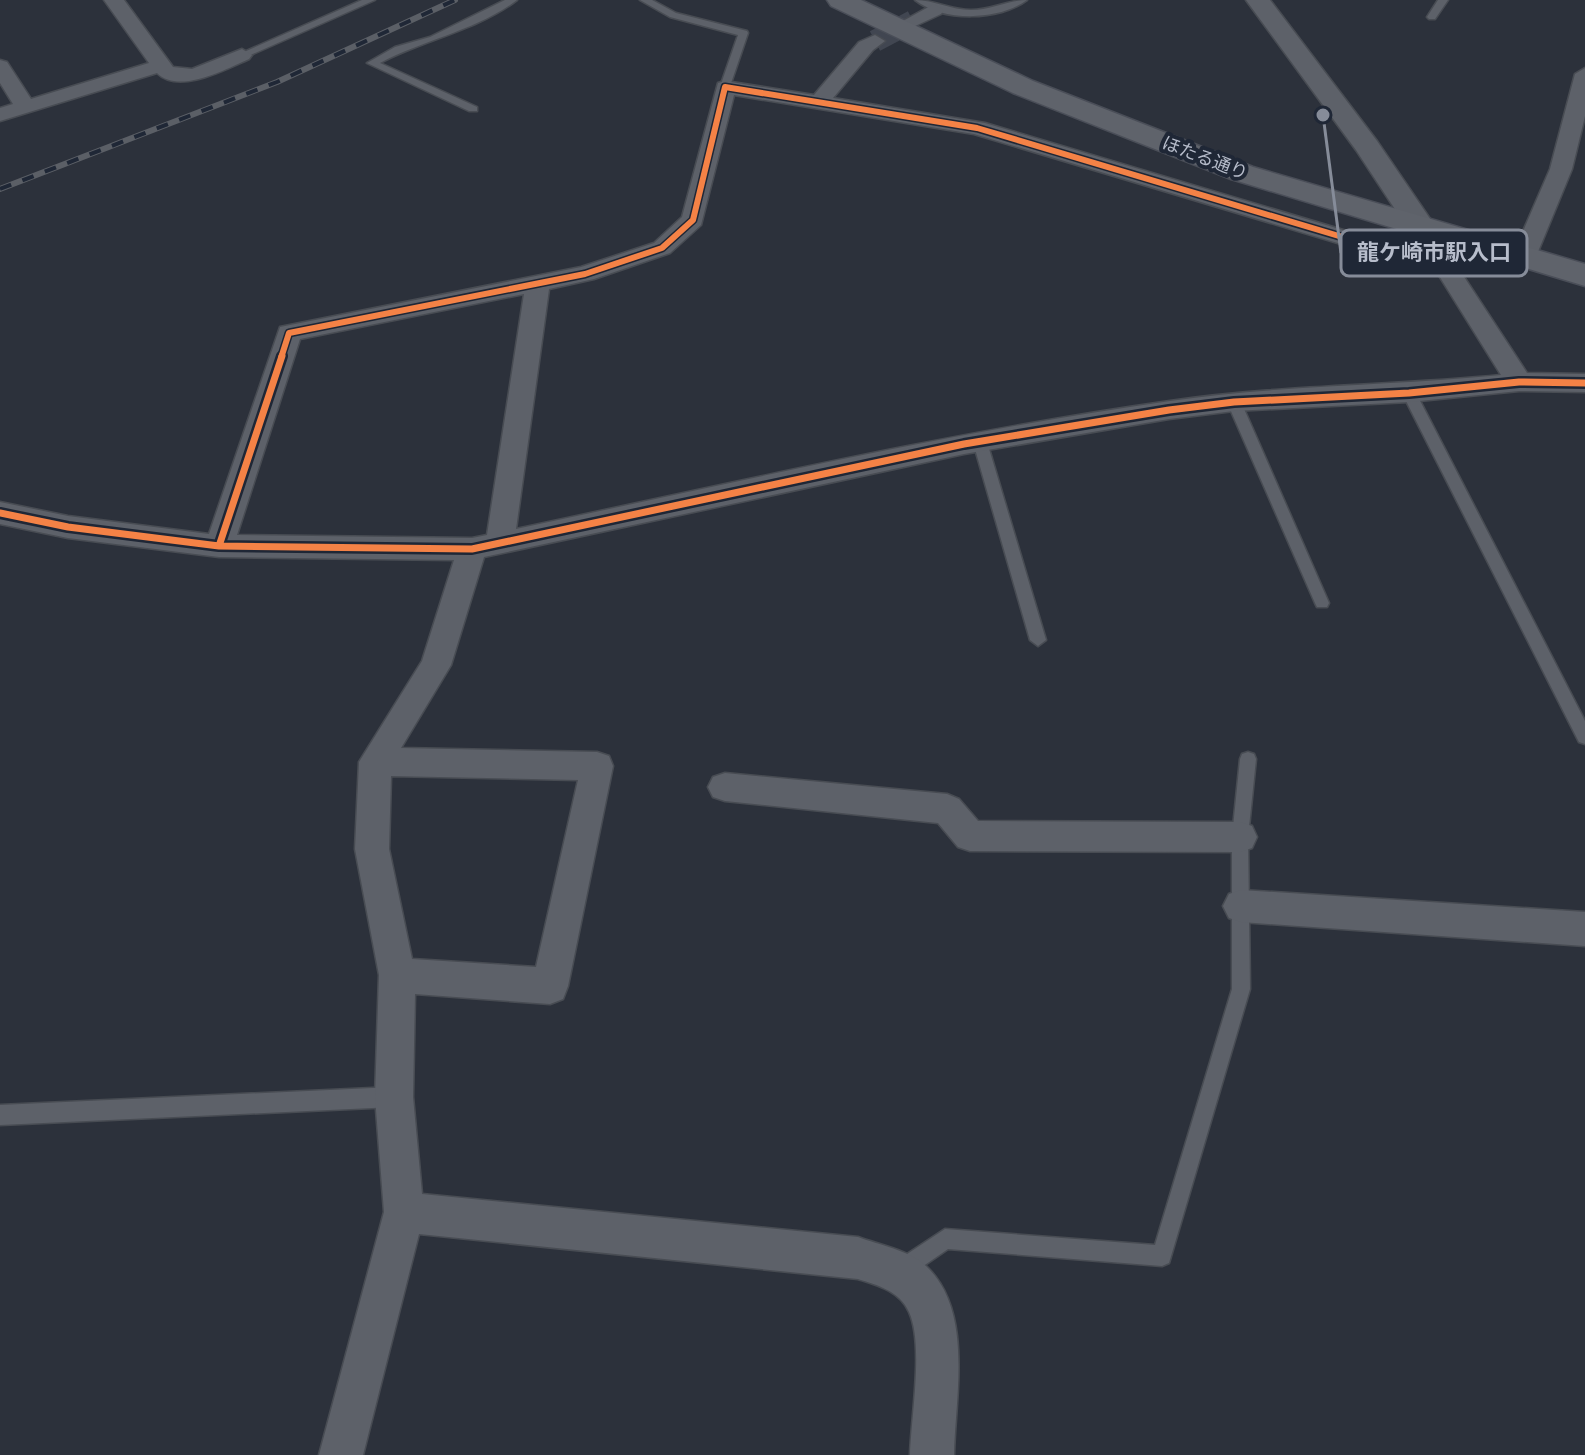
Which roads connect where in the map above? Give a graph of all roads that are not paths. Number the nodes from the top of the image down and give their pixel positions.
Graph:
1 (114, 0) edge
2 (370, 0) edge
3 (512, 0) edge
4 (645, 0) edge
5 (840, 0) edge
6 (1022, 0) edge
7 (1258, 0) edge
8 (1443, 0) edge
9 (927, 5) edge
10 (1432, 17) dead end
11 (913, 21) tunnel mouth
12 (875, 41) tunnel mouth
13 (242, 55) joint
14 (0, 66) edge
15 (160, 66) junction
16 (1585, 74) edge
17 (725, 87) junction
18 (819, 102) junction
19 (25, 107) junction
20 (473, 109) dead end
21 (0, 115) edge
22 (1429, 240) junction
23 (1523, 259) junction
24 (1585, 275) edge
25 (538, 283) junction
26 (1519, 382) junction
27 (1585, 383) edge
28 (1409, 393) junction
29 (1234, 402) junction
30 (980, 442) junction
31 (0, 513) edge
32 (219, 546) junction
33 (486, 546) junction
34 (1322, 603) dead end
35 (1038, 640) dead end
36 (1585, 737) edge
37 (1248, 759) dead end
38 (375, 762) junction
39 (725, 787) dead end
40 (1240, 837) junction
41 (1241, 906) junction
42 (1585, 929) edge
43 (397, 975) junction
44 (394, 1097) junction
45 (0, 1115) edge
46 (404, 1212) junction
47 (898, 1272) junction
48 (341, 1455) edge
49 (932, 1455) edge

1 - 15 street
2 - 13 lane
3 - 20 lane
4 - 17 lane
5 - 22 main road, ほたる通り
6 - 9 lane
7 - 22 street
8 - 10 lane
9 - 11 street
12 - 18 street
13 - 15 street
14 - 19 street
15 - 19 street
16 - 23 street
17 - 18 street
17 - 25 street
18 - 22 street
19 - 21 street
22 - 23 main road, ほたる通り
22 - 26 street
23 - 24 main road, ほたる通り
25 - 32 street
25 - 33 street
26 - 27 street
26 - 28 street
28 - 29 street
28 - 36 lane
29 - 30 street
29 - 34 lane
30 - 33 street
30 - 35 lane
31 - 32 street
32 - 33 street
33 - 38 street
37 - 40 lane
38 - 43 street
38 - 43 street
39 - 40 street
40 - 41 lane
41 - 42 street
41 - 47 lane
43 - 44 street
44 - 45 lane
44 - 46 street
46 - 47 street
46 - 48 street
47 - 49 street

